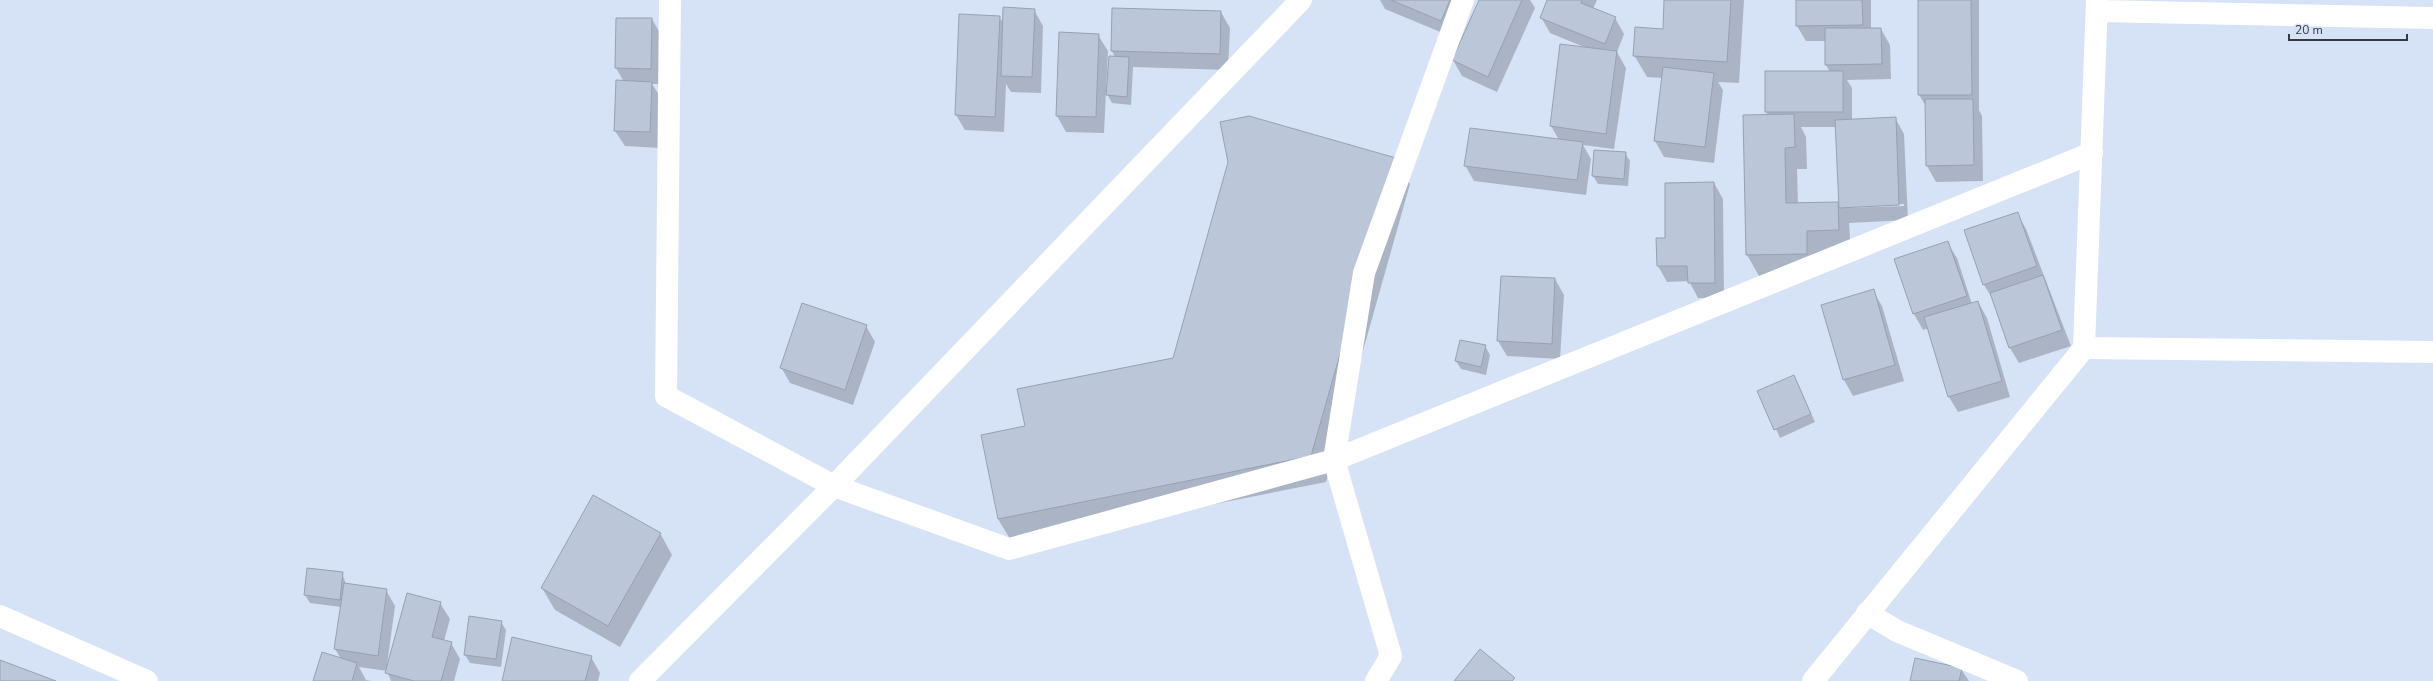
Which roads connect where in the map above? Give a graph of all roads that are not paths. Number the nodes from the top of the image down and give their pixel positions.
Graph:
1 (670, 0) edge
2 (1301, 0) edge
3 (1464, 0) edge
4 (2097, 5) edge
5 (2433, 18) edge
6 (2092, 154) junction
7 (2084, 348) junction
8 (2433, 352) edge
9 (1334, 460) junction
10 (834, 486) junction
11 (1867, 613) junction
12 (0, 616) edge
13 (647, 679) edge
14 (147, 681) edge
15 (1376, 681) edge
16 (1813, 681) edge
17 (2017, 681) edge

1 - 10 street
2 - 10 street
3 - 9 street
4 - 5 street
4 - 6 street
6 - 7 street
6 - 9 street
7 - 8 street
7 - 11 street
9 - 10 street
9 - 15 street
10 - 13 street
11 - 16 street
11 - 17 street
12 - 14 street

